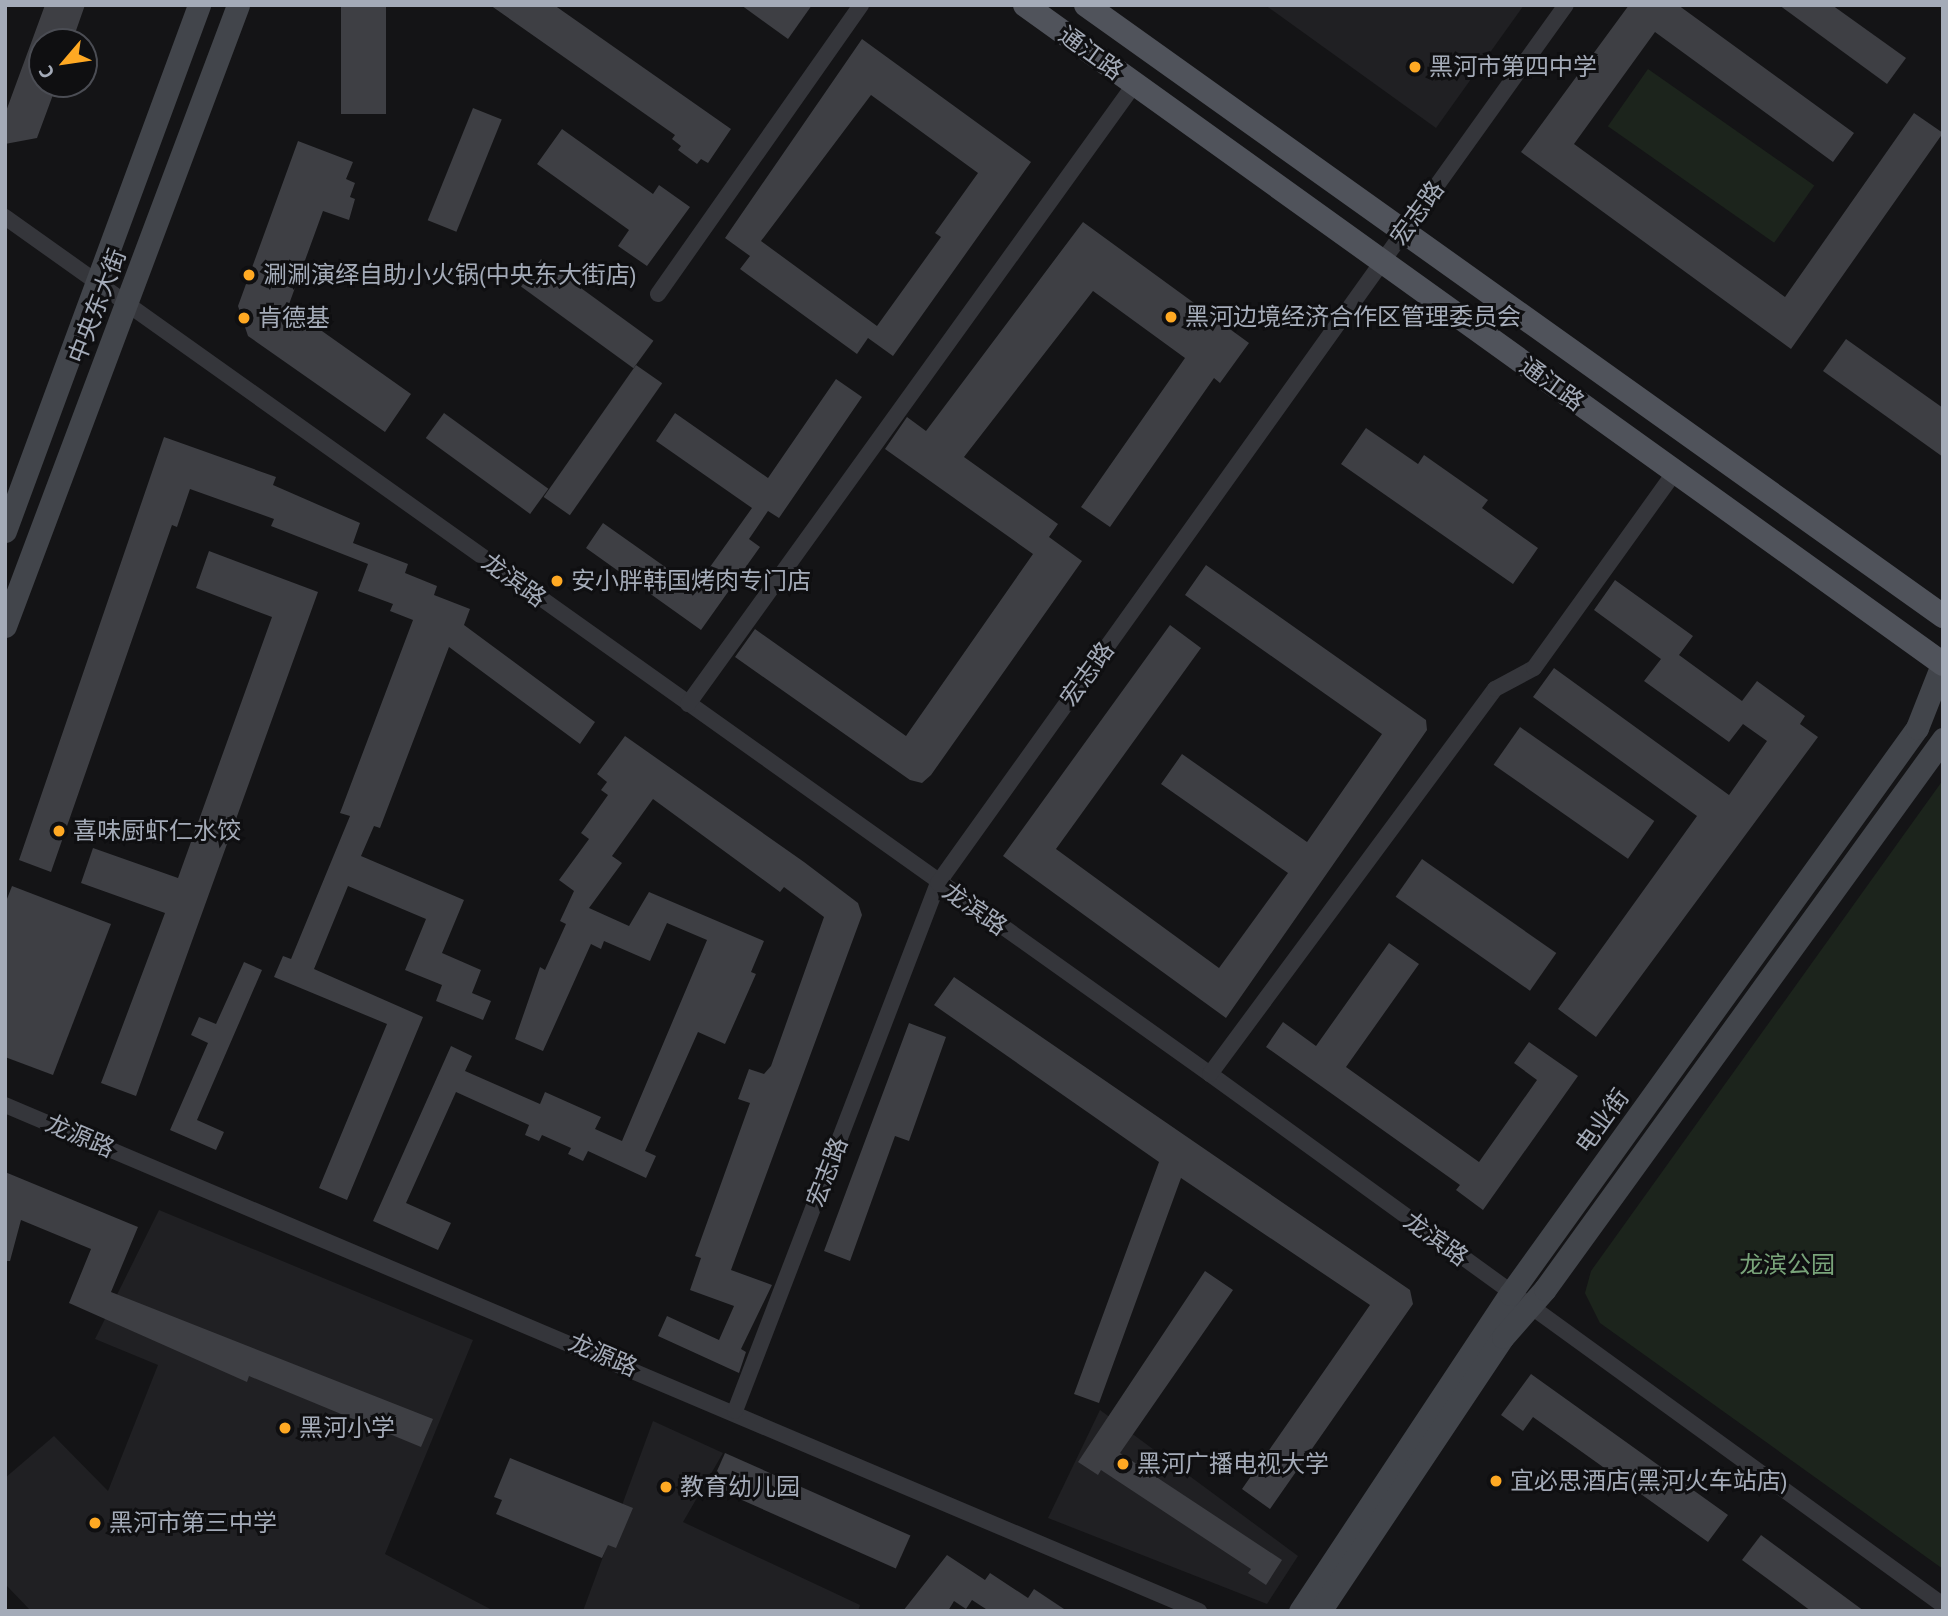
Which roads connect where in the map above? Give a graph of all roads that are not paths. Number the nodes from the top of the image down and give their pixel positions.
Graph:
1 (199, 5) edge
2 (238, 5) edge
3 (861, 5) edge
4 (1025, 5) edge
5 (1086, 5) edge
6 (1566, 5) edge
7 (1134, 85) junction
8 (5, 217) edge
9 (1405, 231) junction
10 (1382, 262) junction
11 (100, 285) junction
12 (658, 294) dead end
13 (126, 303) junction
14 (1675, 472) junction
15 (5, 531) edge
16 (1943, 616) edge
17 (5, 626) edge
18 (1942, 663) edge
19 (688, 704) junction
20 (1941, 740) edge
21 (938, 883) junction
22 (1210, 1074) junction
23 (5, 1105) edge
24 (1510, 1294) junction
25 (1529, 1309) junction
26 (735, 1411) junction
27 (1943, 1605) edge
28 (1199, 1611) edge
29 (1300, 1611) edge
30 (1320, 1611) edge

1 - 11 street, 中央东大街
2 - 13 street, 中央东大街
3 - 12 street
4 - 7 main road, 通江路
5 - 9 main road, 通江路
6 - 9 street, 宏志路
7 - 10 main road, 通江路
7 - 19 street
8 - 11 street, 龙滨路
9 - 10 street, 宏志路
9 - 16 main road, 通江路
10 - 14 main road, 通江路
10 - 21 street, 宏志路
11 - 13 street, 龙滨路
11 - 15 street, 中央东大街
13 - 17 street, 中央东大街
13 - 19 street, 龙滨路
14 - 18 main road, 通江路
14 - 22 street
18 - 24 street, 电业街
19 - 21 street, 龙滨路
20 - 25 street
21 - 22 street, 龙滨路
21 - 26 street, 宏志路
22 - 24 street, 龙滨路
23 - 26 street, 龙源路
24 - 25 street, 龙滨路
24 - 29 street, 电业街
25 - 27 street, 龙滨路
25 - 30 street
26 - 28 street, 龙源路

